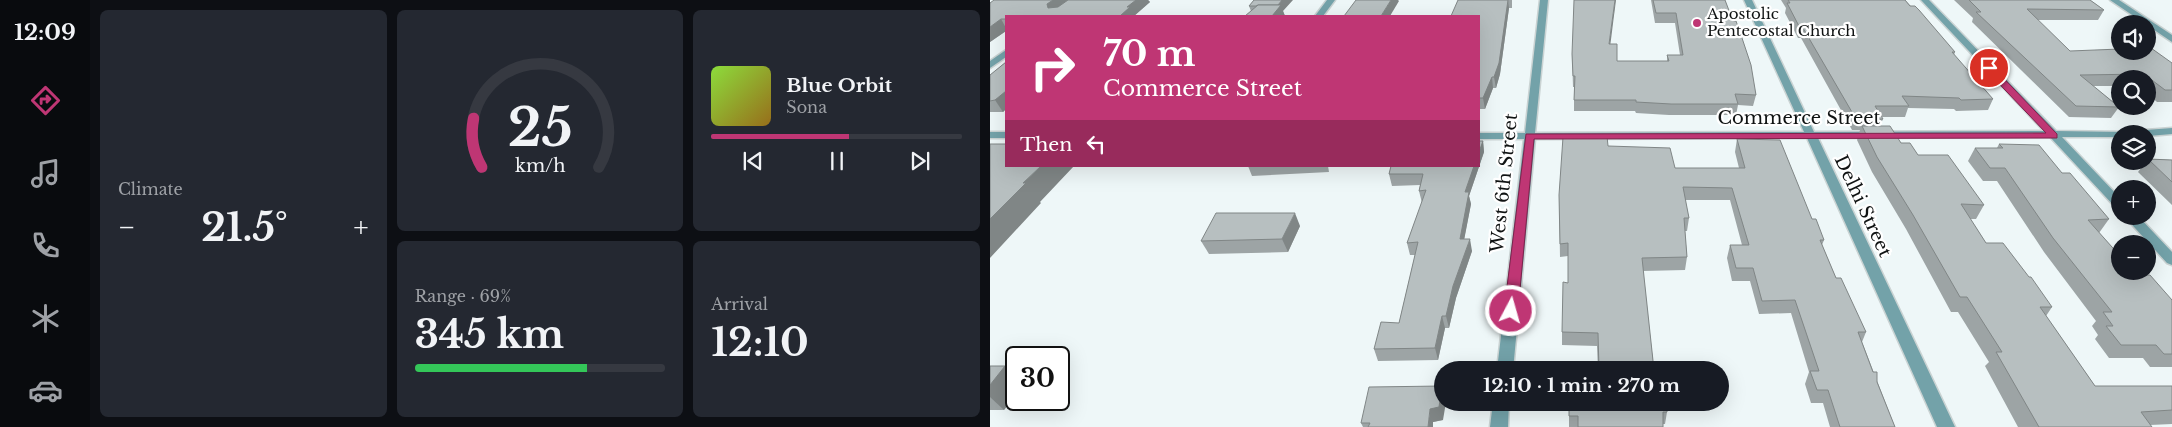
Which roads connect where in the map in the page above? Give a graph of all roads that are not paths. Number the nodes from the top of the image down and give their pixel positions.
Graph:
1 (1330, 0) edge
2 (1544, 0) edge
3 (1748, 0) edge
4 (1925, 0) edge
5 (2114, 0) edge
6 (1320, 15) edge
7 (2172, 39) edge
8 (1005, 54) edge
9 (990, 65) edge
10 (2172, 131) edge
11 (2156, 132) edge
12 (2111, 134) edge
13 (990, 135) edge
14 (1005, 135) edge
15 (1480, 136) edge
16 (1530, 136) junction
17 (1811, 136) junction
18 (2054, 136) junction
19 (2111, 196) edge
20 (2139, 225) edge
21 (2172, 260) edge
22 (1506, 361) edge
23 (1500, 411) edge
24 (1499, 427) edge
25 (1946, 427) edge

1 - 6 street
2 - 16 street, West 6th Street
3 - 17 street, Delhi Street
4 - 18 street
5 - 7 street
8 - 9 street
10 - 11 street
12 - 18 street, Commerce Street
13 - 14 street
15 - 16 street, Commerce Street
16 - 17 street, Commerce Street
16 - 22 street, West 6th Street
17 - 18 street, Commerce Street
17 - 25 street, Delhi Street
18 - 19 street
20 - 21 street
23 - 24 street

